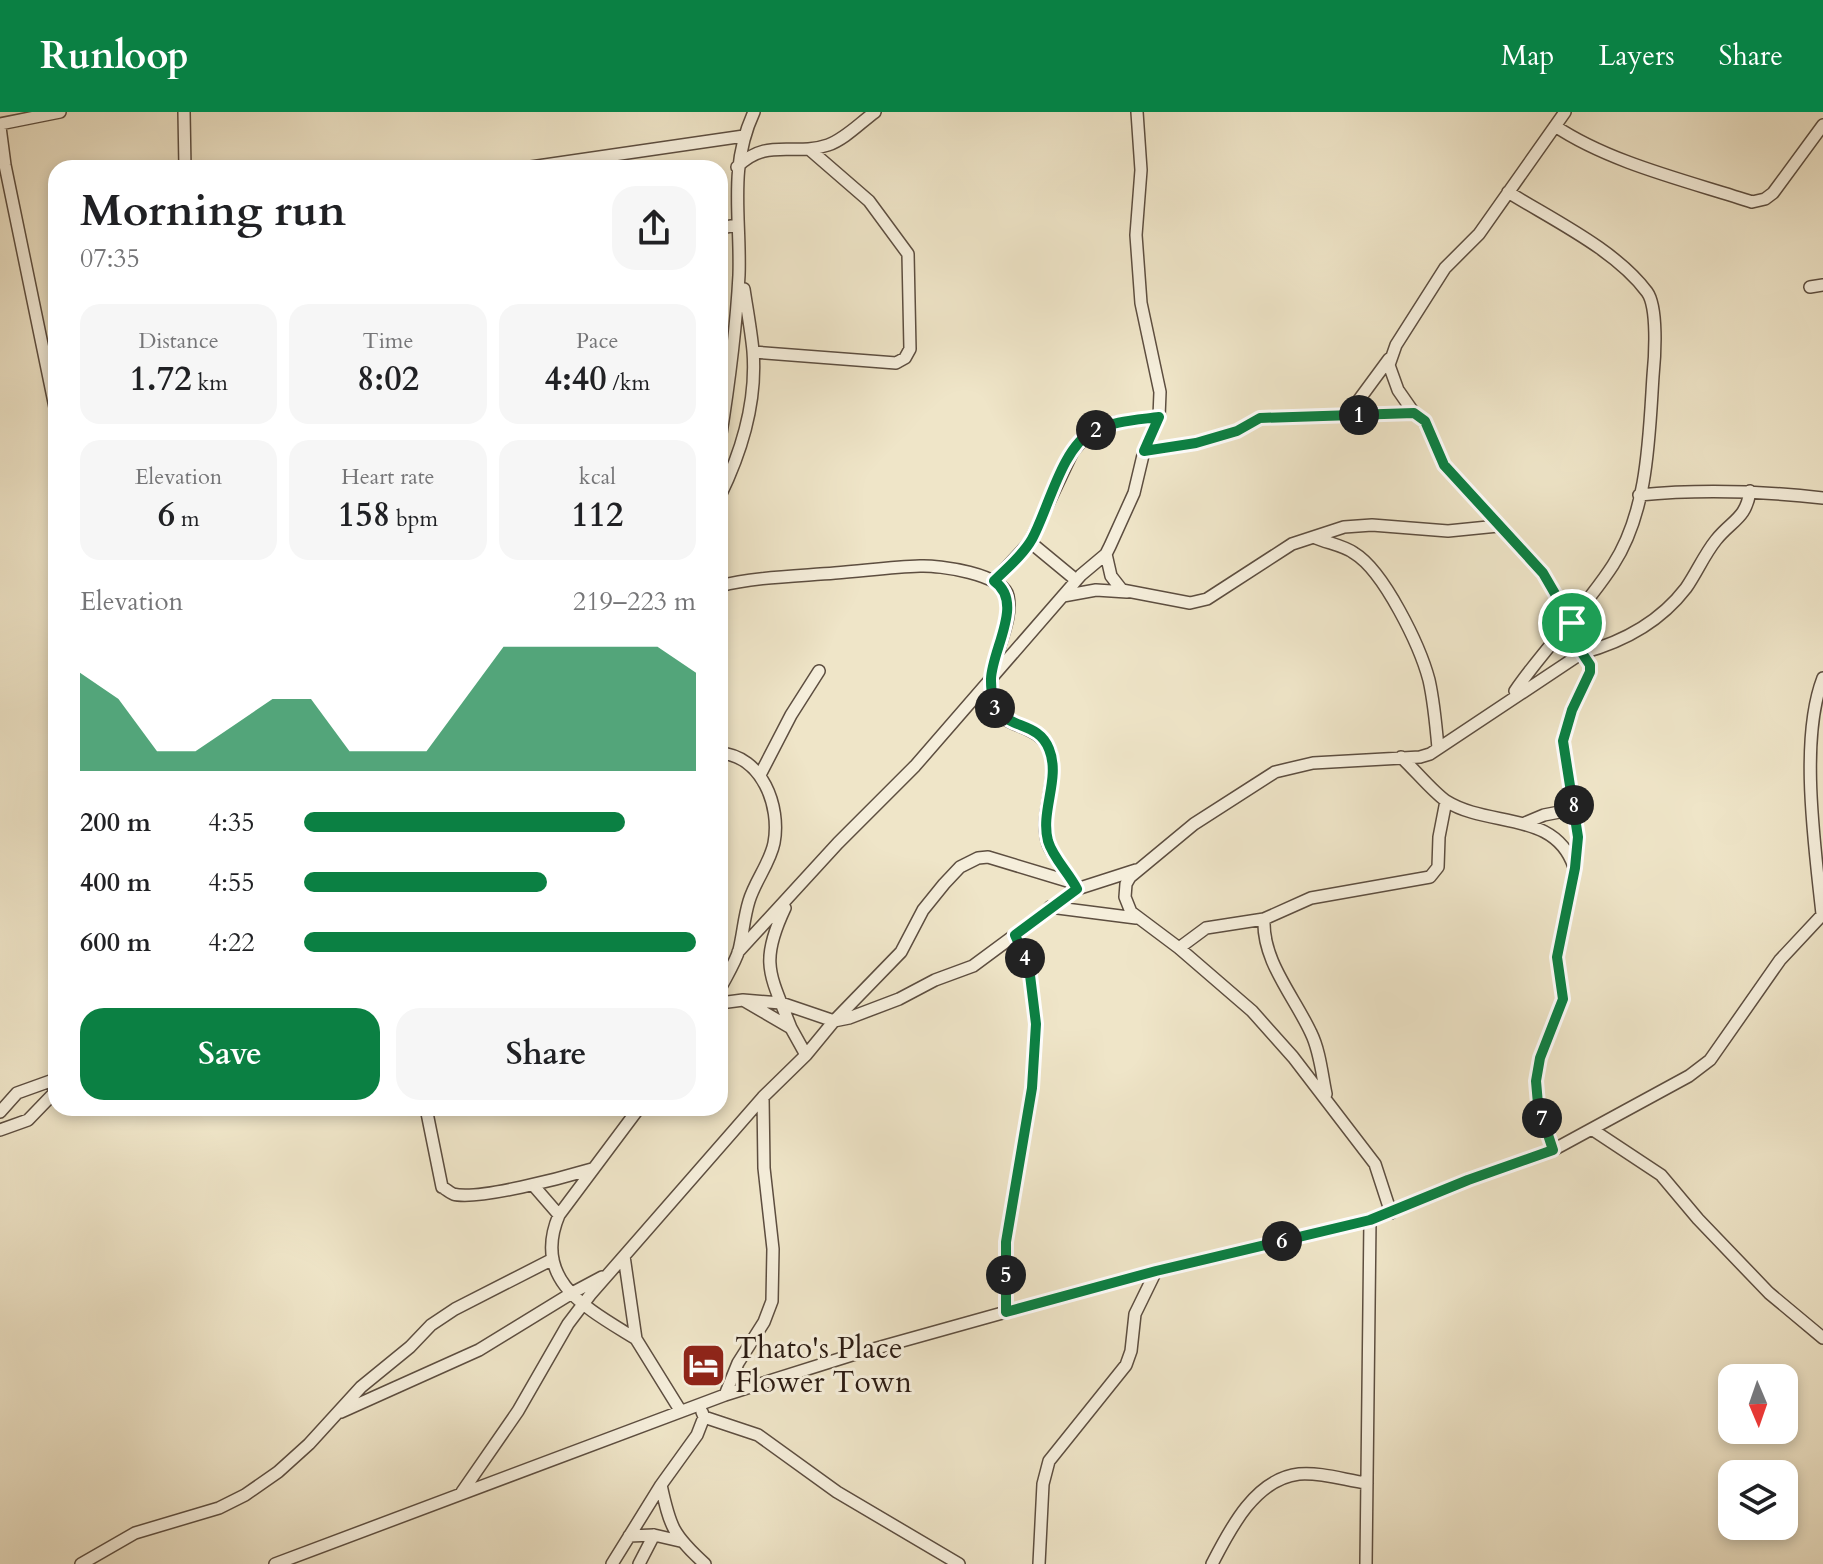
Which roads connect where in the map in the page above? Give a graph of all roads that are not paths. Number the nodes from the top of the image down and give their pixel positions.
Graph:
1 (60, 112) edge
2 (184, 112) edge
3 (754, 112) edge
4 (875, 112) edge
5 (1137, 112) edge
6 (1565, 112) edge
7 (0, 125) edge
8 (1823, 125) edge
9 (1555, 126) junction
10 (744, 136) junction
11 (809, 149) junction
12 (185, 160) edge
13 (579, 160) edge
14 (737, 167) junction
15 (1508, 192) junction
16 (737, 225) junction
17 (728, 227) edge
18 (739, 261) junction
19 (1823, 285) edge
20 (1810, 287) dead end
21 (753, 352) junction
22 (1390, 359) junction
23 (728, 367) edge
24 (48, 373) edge
25 (1414, 413) junction
26 (1347, 416) junction
27 (1159, 417) junction
28 (1144, 451) junction
29 (728, 478) edge
30 (1750, 491) junction
31 (1639, 495) junction
32 (1823, 498) edge
33 (1498, 526) junction
34 (1314, 537) junction
35 (1030, 542) junction
36 (1106, 554) junction
37 (1076, 580) junction
38 (994, 581) junction
39 (728, 585) edge
40 (1127, 592) junction
41 (1063, 596) junction
42 (1572, 623) junction
43 (1582, 653) junction
44 (819, 671) dead end
45 (991, 678) junction
46 (1823, 678) edge
47 (1511, 698) junction
48 (1438, 748) junction
49 (728, 753) edge
50 (1401, 757) junction
51 (761, 773) junction
52 (1446, 801) junction
53 (1575, 809) junction
54 (1520, 825) junction
55 (1575, 868) junction
56 (1139, 869) junction
57 (1076, 886) junction
58 (790, 896) junction
59 (1050, 907) junction
60 (1822, 914) edge
61 (1136, 918) junction
62 (1264, 919) junction
63 (1015, 935) junction
64 (1179, 948) junction
65 (738, 952) junction
66 (728, 973) edge
67 (743, 1000) junction
68 (728, 1002) edge
69 (781, 1003) junction
70 (834, 1021) junction
71 (791, 1028) junction
72 (806, 1055) junction
73 (48, 1082) edge
74 (763, 1097) junction
75 (48, 1099) edge
76 (1327, 1099) junction
77 (0, 1112) edge
78 (428, 1116) edge
79 (633, 1116) edge
80 (0, 1130) edge
81 (1593, 1130) junction
82 (1553, 1150) junction
83 (593, 1169) junction
84 (533, 1185) junction
85 (1391, 1213) junction
86 (559, 1215) junction
87 (1370, 1220) junction
88 (624, 1256) junction
89 (553, 1259) junction
90 (1156, 1271) junction
91 (608, 1274) junction
92 (572, 1293) junction
93 (582, 1306) junction
94 (1006, 1312) junction
95 (1823, 1338) edge
96 (636, 1339) junction
97 (725, 1395) junction
98 (699, 1404) junction
99 (680, 1410) junction
100 (340, 1412) junction
101 (704, 1417) junction
102 (1367, 1483) junction
103 (661, 1485) junction
104 (462, 1493) junction
105 (654, 1535) junction
106 (629, 1536) junction
107 (680, 1541) junction
108 (81, 1564) edge
109 (275, 1564) edge
110 (612, 1564) edge
111 (639, 1564) edge
112 (705, 1564) edge
113 (959, 1564) edge
114 (1039, 1564) edge
115 (1212, 1564) edge
116 (1366, 1564) edge

1 - 7 street
2 - 12 street
3 - 10 street
4 - 11 street
5 - 27 street
6 - 9 street
7 - 24 street
8 - 9 street
9 - 15 street
10 - 13 street
10 - 14 street
11 - 14 street
11 - 21 street
14 - 16 street
15 - 22 street
15 - 31 street
16 - 17 street
16 - 18 street
18 - 21 street
18 - 23 street
19 - 20 street
21 - 29 street
22 - 25 street
22 - 26 street
25 - 26 street
25 - 33 street
26 - 28 street
27 - 28 street
27 - 35 street
28 - 36 street
30 - 31 street
30 - 32 street
30 - 43 street
31 - 42 street
33 - 34 street
33 - 42 street
34 - 40 street
34 - 48 street
35 - 37 street
35 - 38 street
36 - 37 street
36 - 40 street
37 - 41 street
38 - 39 street
38 - 45 street
40 - 41 street
41 - 45 street
42 - 43 street
42 - 47 street
43 - 47 street
43 - 53 street
44 - 51 street
45 - 57 street
45 - 58 street
46 - 60 street
47 - 48 street
48 - 50 street
49 - 51 street
50 - 52 street
50 - 56 street
51 - 65 street
52 - 54 street
52 - 62 street
53 - 54 street
53 - 55 street
54 - 55 street
55 - 82 street
56 - 57 street
56 - 61 street
57 - 59 street
57 - 70 street
58 - 65 street
58 - 69 street
59 - 61 street
59 - 63 street
60 - 81 street
61 - 64 street
62 - 64 street
62 - 76 street
63 - 70 street
63 - 94 street
64 - 76 street
65 - 66 street
67 - 68 street
67 - 69 street
67 - 71 street
69 - 70 street
69 - 71 street
70 - 72 street
71 - 72 street
72 - 74 street
73 - 77 street
74 - 88 street
74 - 97 street
75 - 80 street
76 - 85 street
78 - 84 street
79 - 83 street
81 - 82 street
81 - 95 street
82 - 85 street
83 - 84 street
83 - 86 street
84 - 86 street
85 - 87 street
86 - 89 street
87 - 90 street
87 - 102 street
88 - 91 street
88 - 96 street
89 - 92 street
89 - 100 street
90 - 94 street
90 - 114 street
91 - 92 street
91 - 93 street
92 - 93 street
92 - 100 street
93 - 96 street
93 - 104 street
94 - 97 street
96 - 99 street
97 - 98 street
98 - 99 street
98 - 101 street
99 - 104 street
100 - 108 street
101 - 103 street
101 - 113 street
102 - 115 street
102 - 116 street
103 - 106 street
103 - 107 street
104 - 109 street
105 - 106 street
105 - 107 street
105 - 111 street
106 - 110 street
107 - 112 street

